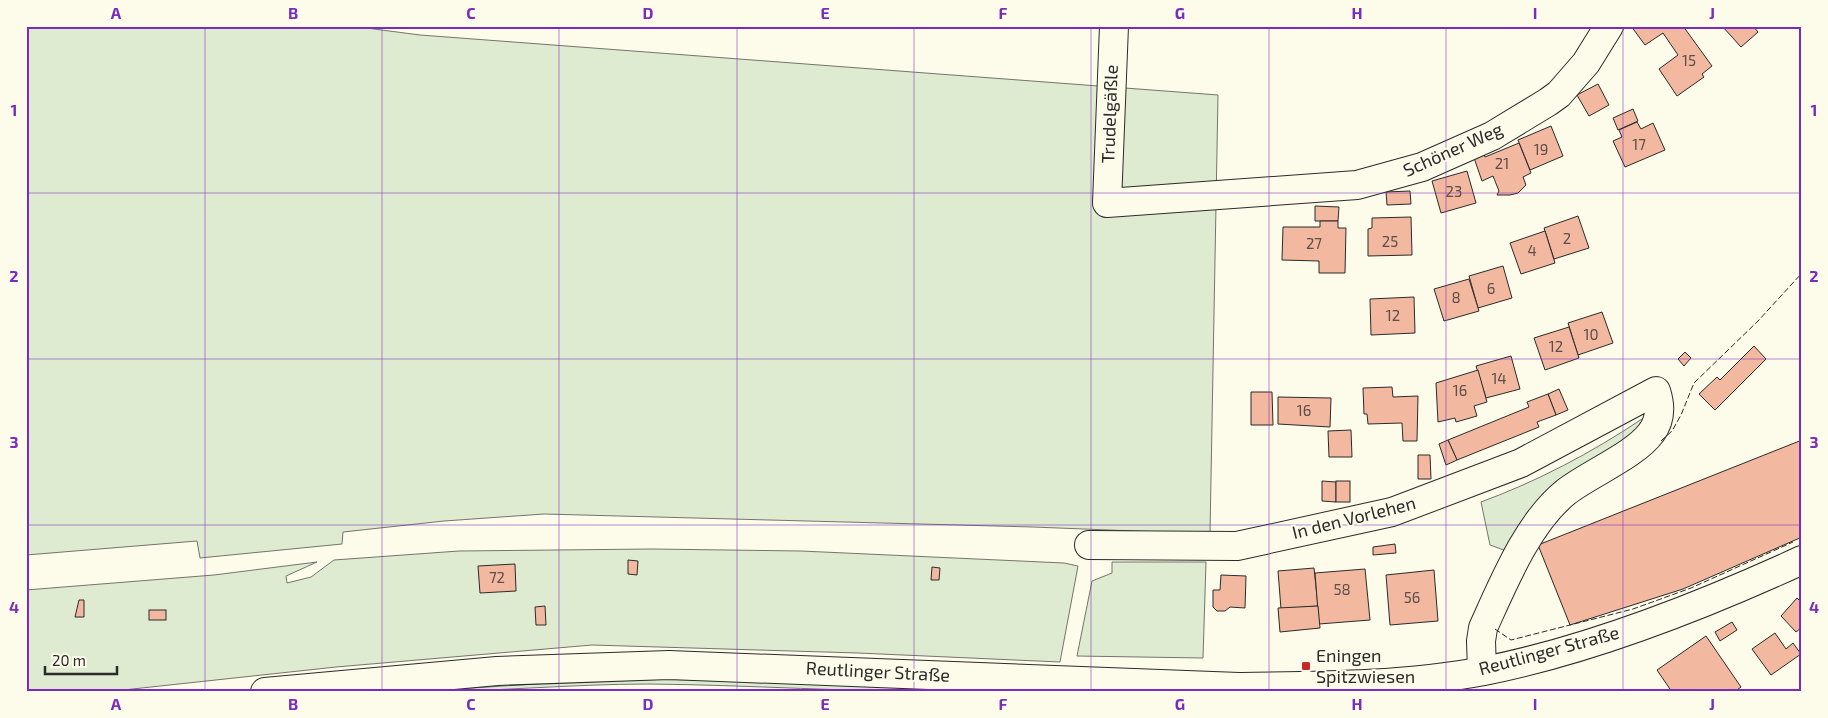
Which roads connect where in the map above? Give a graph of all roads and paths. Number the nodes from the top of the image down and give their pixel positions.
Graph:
1 (1114, 26) edge
2 (1609, 26) edge
3 (1107, 203) joint
4 (1089, 545) dead end
5 (1802, 560) edge
6 (1482, 671) junction
7 (1144, 688) edge
8 (1237, 690) edge
9 (265, 692) edge

1 - 3 street, Trudelgäßle
2 - 3 street, Schöner Weg
4 - 6 street, In den Vorlehen
5 - 6 street, Reutlinger Straße
6 - 8 street, Reutlinger Straße
7 - 8 street, Reutlinger Straße
7 - 9 street, Reutlinger Straße

